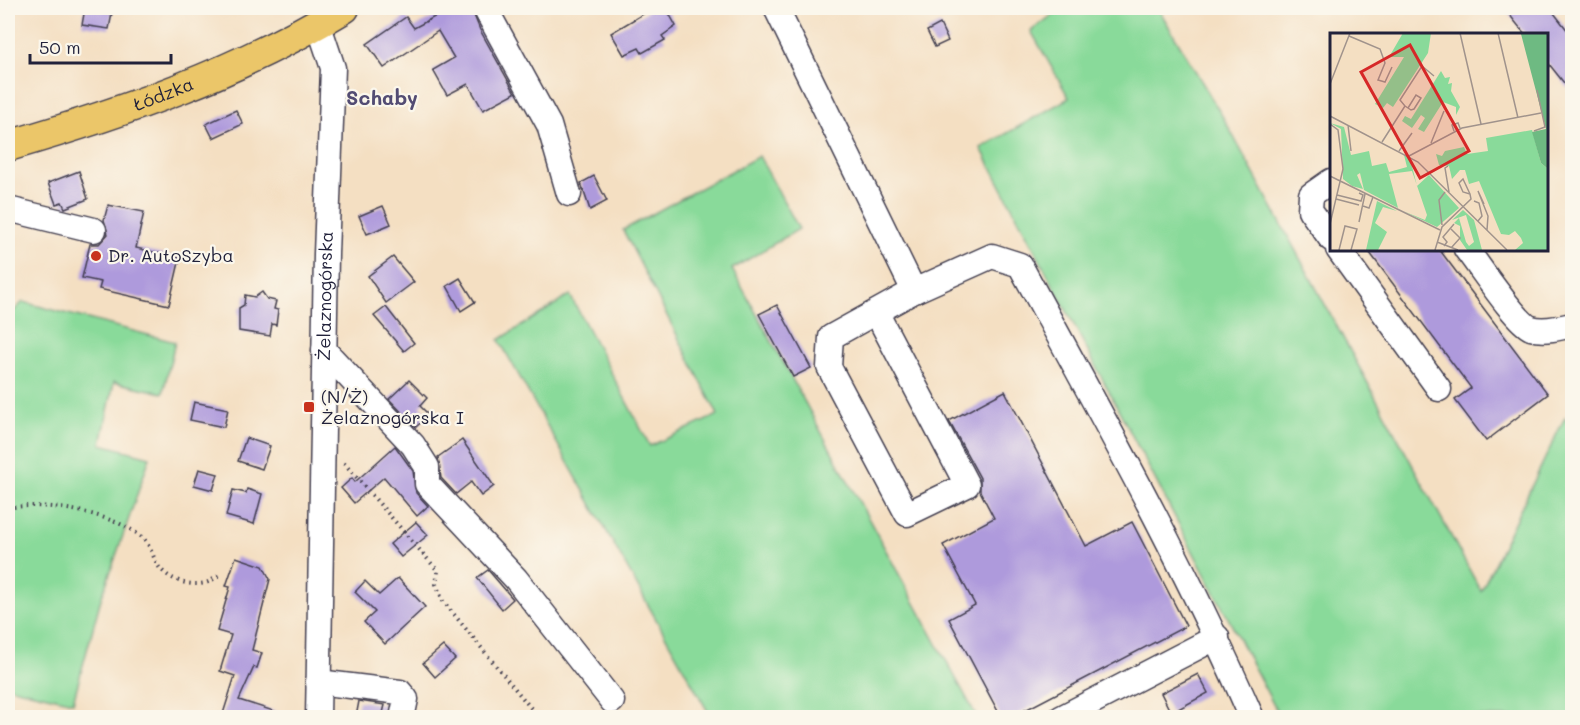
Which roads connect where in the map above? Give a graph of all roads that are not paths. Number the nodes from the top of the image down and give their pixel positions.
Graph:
1 (344, 8) edge
2 (485, 8) edge
3 (776, 8) edge
4 (318, 23) junction
5 (8, 146) edge
6 (1330, 182) edge
7 (569, 194) dead end
8 (8, 209) edge
9 (94, 230) dead end
10 (1330, 238) edge
11 (1339, 250) edge
12 (1467, 250) edge
13 (914, 291) junction
14 (876, 312) junction
15 (1572, 325) edge
16 (324, 350) junction
17 (1439, 389) dead end
18 (1217, 637) junction
19 (318, 682) junction
20 (612, 702) dead end
21 (318, 717) edge
22 (402, 717) edge
23 (1061, 717) edge
24 (1252, 717) edge

1 - 4 main road, Łódzka
2 - 7 street
3 - 13 street
4 - 5 main road, Łódzka
4 - 16 street, Żelaznogórska
6 - 10 street
8 - 9 street
11 - 17 street
12 - 15 street
13 - 14 street
13 - 18 street
14 - 14 street
16 - 19 street, Żelaznogórska
16 - 20 street
18 - 23 street
18 - 24 street
19 - 21 street, Żelaznogórska
19 - 22 street

